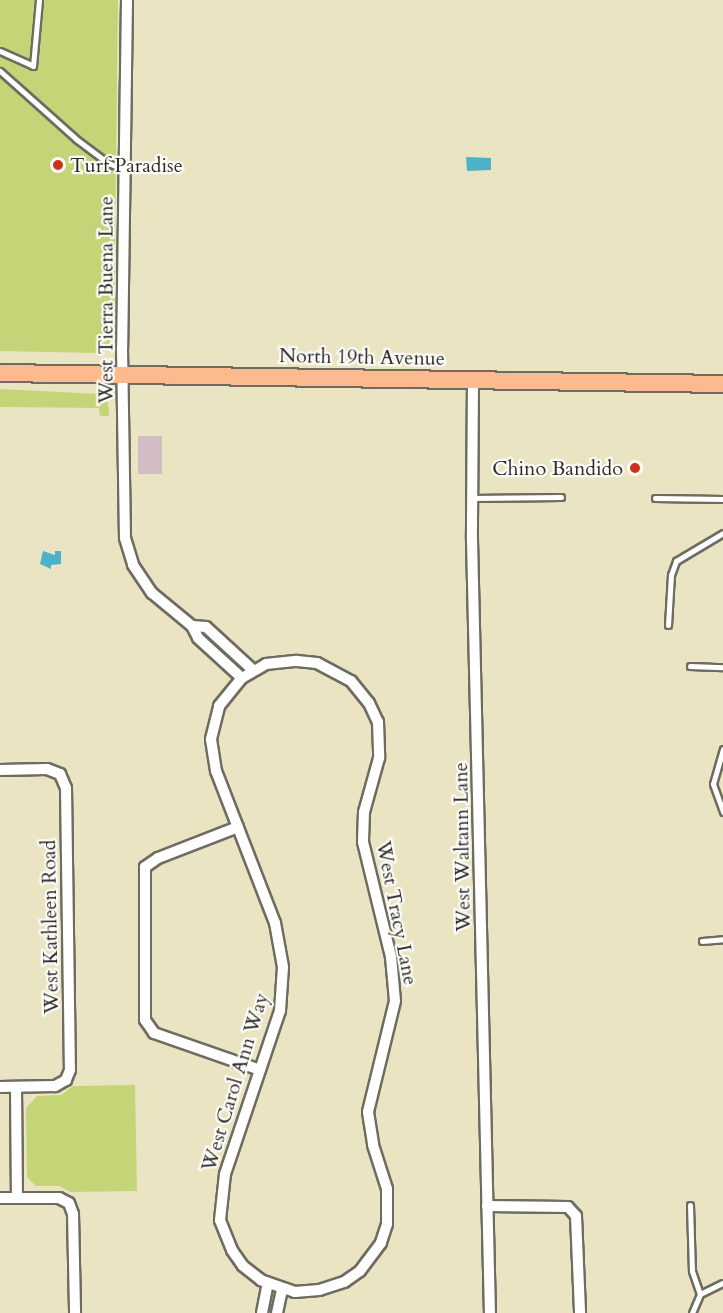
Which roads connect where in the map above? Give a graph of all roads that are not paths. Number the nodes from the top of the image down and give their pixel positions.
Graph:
1 (39, 0) edge
2 (127, 0) edge
3 (0, 51) edge
4 (0, 70) edge
5 (125, 170) junction
6 (0, 373) edge
7 (123, 375) junction
8 (473, 380) junction
9 (723, 384) edge
10 (561, 497) dead end
11 (472, 498) junction
12 (655, 498) dead end
13 (723, 499) edge
14 (723, 532) edge
15 (192, 626) junction
16 (668, 626) dead end
17 (690, 666) dead end
18 (723, 667) edge
19 (253, 670) junction
20 (242, 678) junction
21 (723, 749) edge
22 (0, 770) edge
23 (723, 812) edge
24 (238, 827) junction
25 (723, 939) edge
26 (702, 941) dead end
27 (260, 1070) junction
28 (0, 1087) edge
29 (16, 1087) junction
30 (17, 1197) junction
31 (0, 1198) edge
32 (690, 1205) dead end
33 (487, 1206) junction
34 (723, 1283) edge
35 (275, 1286) junction
36 (700, 1294) junction
37 (75, 1313) edge
38 (261, 1313) edge
39 (277, 1313) edge
40 (490, 1313) edge
41 (580, 1313) edge
42 (692, 1313) edge

1 - 3 lane
2 - 5 street, West Tierra Buena Lane
4 - 5 lane
5 - 7 street, West Tierra Buena Lane
6 - 7 main road, North 19th Avenue
7 - 8 main road, North 19th Avenue
7 - 15 street, West Tierra Buena Lane
8 - 9 main road, North 19th Avenue
8 - 11 street, West Waltann Lane
10 - 11 lane
11 - 33 street, West Waltann Lane
12 - 13 lane
14 - 16 lane
15 - 19 street
15 - 20 street
17 - 18 lane
19 - 20 street, West Carol Ann Way
19 - 35 street, West Tracy Lane
20 - 24 street, West Carol Ann Way
21 - 23 lane
22 - 29 street, West Kathleen Road
24 - 27 street, West Carol Ann Way
24 - 27 street
25 - 26 lane
27 - 35 street, West Carol Ann Way
28 - 29 street
29 - 30 street
30 - 31 street
30 - 37 street
32 - 36 lane
33 - 40 street, West Waltann Lane
33 - 41 street
34 - 36 lane
35 - 38 street
35 - 39 street
36 - 42 lane

